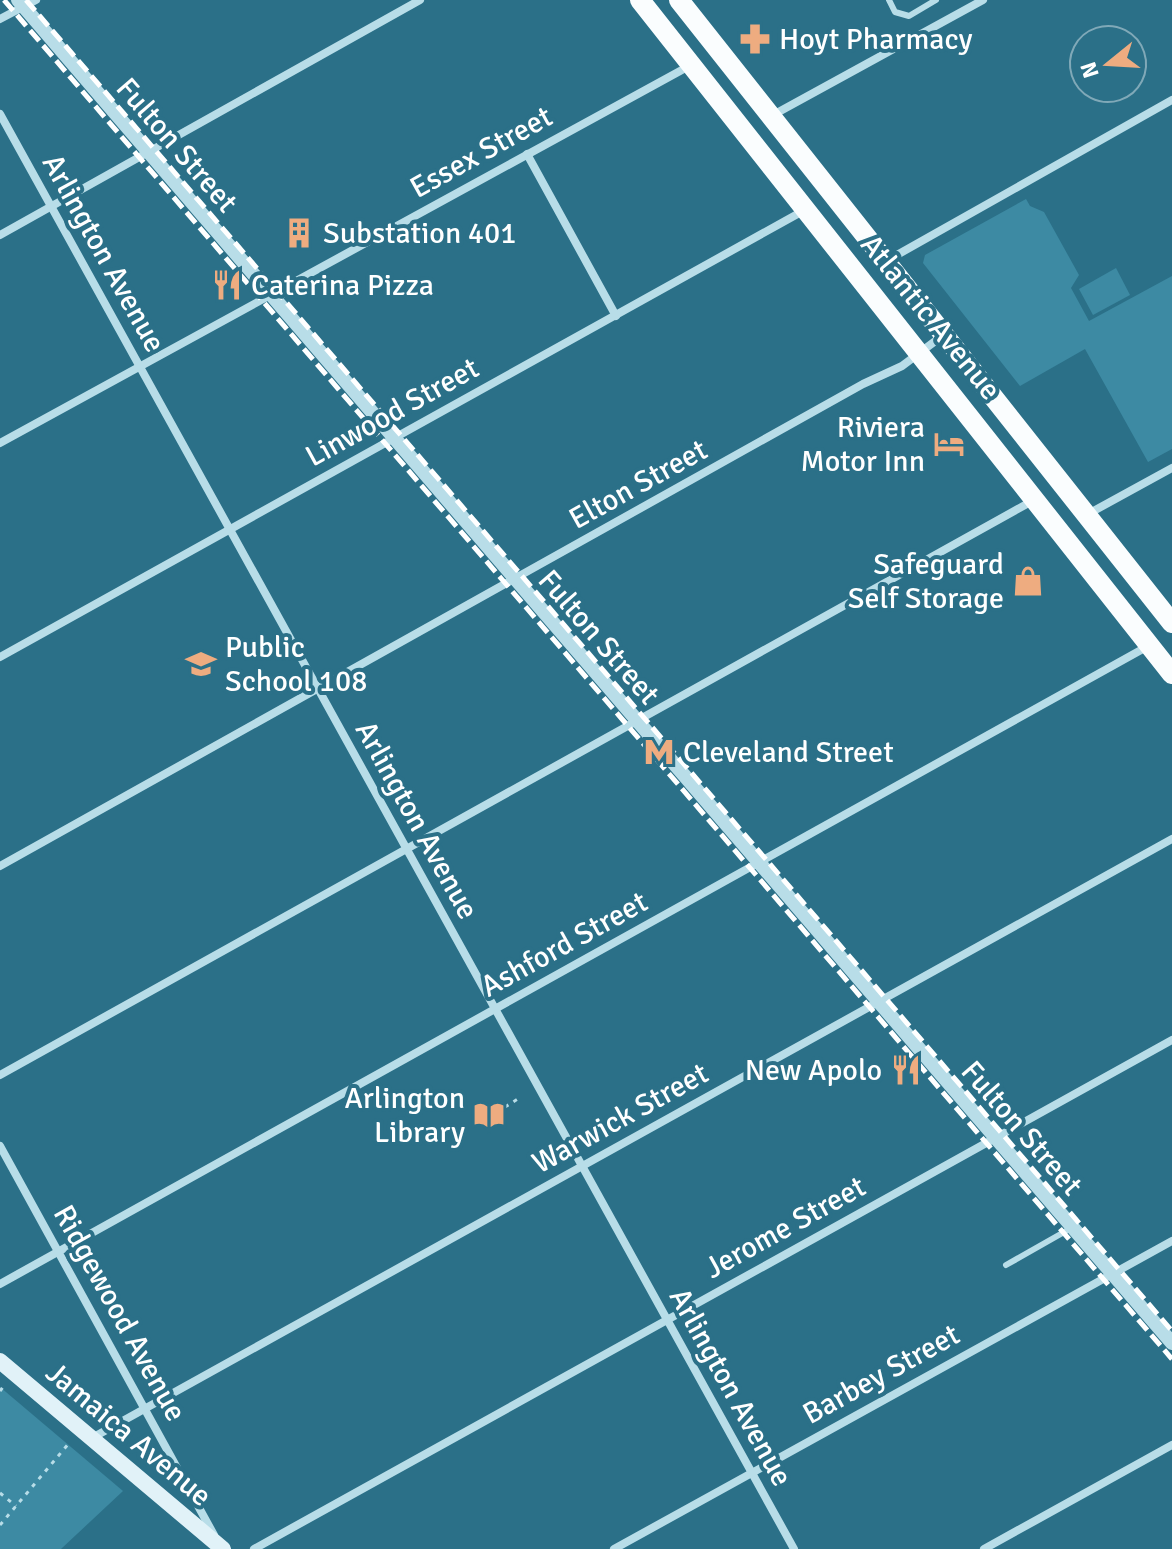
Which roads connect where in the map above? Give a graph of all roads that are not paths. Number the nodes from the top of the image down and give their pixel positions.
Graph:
1 (420, 0) edge
2 (640, 0) edge
3 (679, 0) edge
4 (889, 0) edge
5 (936, 0) edge
6 (983, 0) edge
7 (26, 2) edge
8 (0, 19) edge
9 (692, 64) junction
10 (1172, 100) edge
11 (0, 114) edge
12 (771, 115) junction
13 (149, 153) junction
14 (527, 154) junction
15 (51, 206) junction
16 (807, 209) junction
17 (0, 235) edge
18 (888, 261) junction
19 (270, 294) junction
20 (616, 316) junction
21 (945, 333) junction
22 (921, 352) junction
23 (139, 367) junction
24 (394, 438) junction
25 (0, 443) edge
26 (1172, 468) edge
27 (1037, 498) junction
28 (1088, 515) junction
29 (229, 530) junction
30 (516, 580) junction
31 (1172, 623) edge
32 (1150, 645) junction
33 (0, 657) edge
34 (1172, 674) edge
35 (317, 690) junction
36 (638, 722) junction
37 (1172, 839) edge
38 (406, 850) junction
39 (760, 863) junction
40 (0, 866) edge
41 (879, 1001) junction
42 (494, 1010) junction
43 (1172, 1040) edge
44 (0, 1075) edge
45 (996, 1138) junction
46 (0, 1146) edge
47 (582, 1167) junction
48 (1073, 1227) junction
49 (1172, 1241) edge
50 (58, 1251) junction
51 (1006, 1265) dead end
52 (1113, 1274) junction
53 (0, 1284) edge
54 (667, 1320) junction
55 (1172, 1343) edge
56 (0, 1361) edge
57 (146, 1408) junction
58 (91, 1439) junction
59 (1172, 1445) edge
60 (752, 1473) junction
61 (221, 1548) edge
62 (254, 1549) edge
63 (614, 1549) edge
64 (794, 1549) edge
65 (984, 1549) edge

1 - 13 street
2 - 9 main road, Atlantic Avenue
3 - 12 main road, Atlantic Avenue
4 - 5 lane
6 - 12 street
7 - 8 street
7 - 13 street, Fulton Street
9 - 14 street, Essex Street
9 - 16 main road, Atlantic Avenue
10 - 18 street
11 - 15 street, Arlington Avenue
12 - 18 main road, Atlantic Avenue
13 - 15 street
13 - 19 street, Fulton Street
14 - 19 street, Essex Street
14 - 20 street
15 - 17 street
15 - 23 street, Arlington Avenue
16 - 20 street, Linwood Street
16 - 22 main road, Atlantic Avenue
18 - 21 main road, Atlantic Avenue
19 - 23 street, Essex Street
19 - 24 street, Fulton Street
20 - 24 street, Linwood Street
21 - 22 street, Elton Street
21 - 28 main road, Atlantic Avenue
22 - 27 main road, Atlantic Avenue
22 - 30 street, Elton Street
23 - 25 street, Essex Street
23 - 29 street, Arlington Avenue
24 - 29 street, Linwood Street
24 - 30 street, Fulton Street
26 - 28 street
27 - 32 main road, Atlantic Avenue
27 - 36 street
28 - 31 main road, Atlantic Avenue
29 - 33 street, Linwood Street
29 - 35 street, Arlington Avenue
30 - 35 street, Elton Street
30 - 36 street, Fulton Street
32 - 34 main road, Atlantic Avenue
32 - 39 street, Ashford Street
35 - 38 street, Arlington Avenue
35 - 40 street, Elton Street
36 - 38 street
36 - 39 street, Fulton Street
37 - 41 street, Warwick Street
38 - 42 street, Arlington Avenue
38 - 44 street
39 - 41 street, Fulton Street
39 - 42 street, Ashford Street
41 - 45 street, Fulton Street
41 - 47 street, Warwick Street
42 - 47 street, Arlington Avenue
42 - 50 street, Ashford Street
43 - 45 street, Jerome Street
45 - 48 street, Fulton Street
45 - 54 street, Jerome Street
46 - 50 street, Ridgewood Avenue
47 - 54 street, Arlington Avenue
47 - 57 street, Warwick Street
48 - 51 lane
48 - 52 street, Fulton Street
49 - 52 street, Barbey Street
50 - 53 street, Ashford Street
50 - 57 street, Ridgewood Avenue
52 - 55 street, Fulton Street
52 - 60 street, Barbey Street
54 - 60 street, Arlington Avenue
54 - 62 street, Jerome Street
56 - 58 main road, Jamaica Avenue
57 - 58 street, Warwick Street
57 - 61 street, Ridgewood Avenue
58 - 61 main road, Jamaica Avenue
59 - 65 street
60 - 63 street, Barbey Street
60 - 64 street, Arlington Avenue

